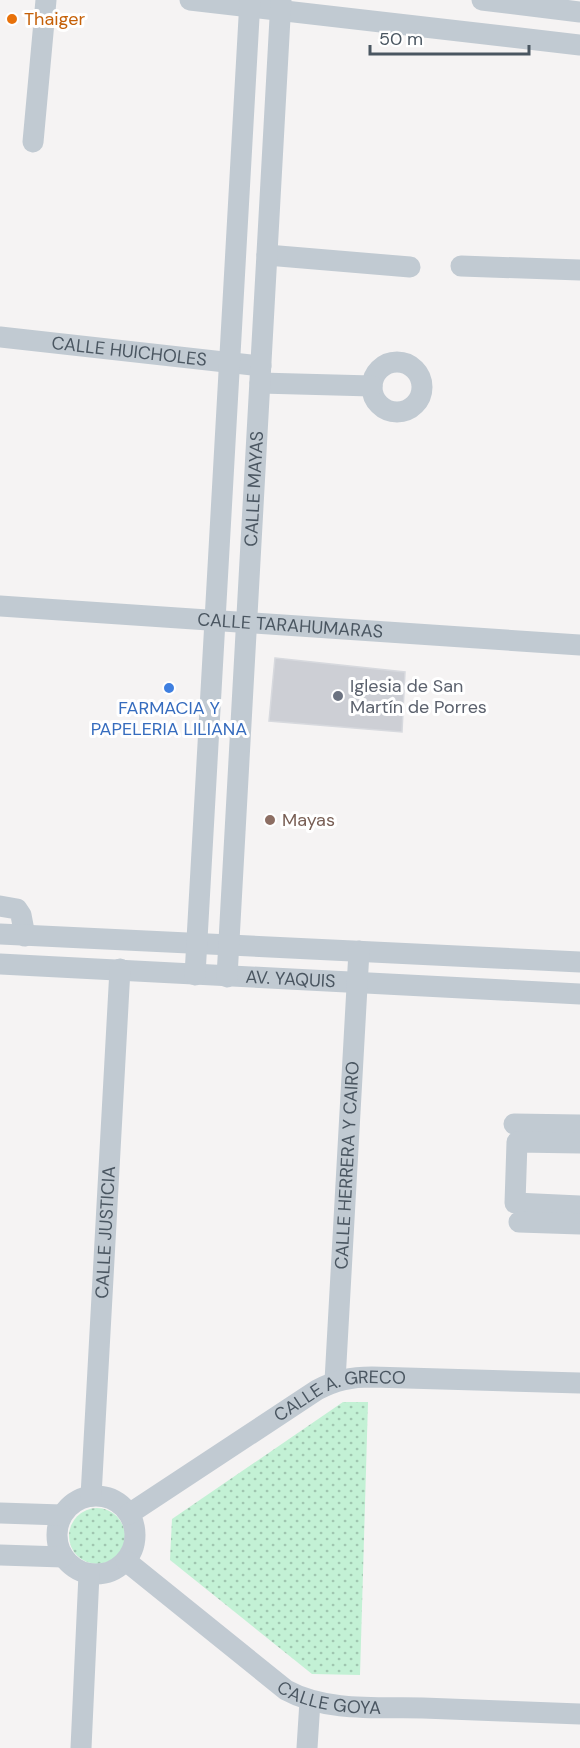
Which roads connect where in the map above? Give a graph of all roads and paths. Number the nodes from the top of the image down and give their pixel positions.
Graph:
1 (46, 0) edge
2 (190, 0) edge
3 (482, 0) edge
4 (250, 3) edge
5 (281, 5) edge
6 (580, 12) edge
7 (580, 45) edge
8 (33, 142) dead end
9 (267, 255) junction
10 (461, 266) dead end
11 (410, 267) dead end
12 (580, 270) edge
13 (0, 337) edge
14 (230, 363) junction
15 (260, 374) junction
16 (372, 386) dead end
17 (0, 606) edge
18 (215, 621) junction
19 (246, 623) junction
20 (580, 645) edge
21 (0, 906) edge
22 (0, 934) edge
23 (25, 936) junction
24 (196, 944) junction
25 (228, 945) junction
26 (359, 951) junction
27 (580, 962) edge
28 (0, 964) edge
29 (120, 969) junction
30 (195, 975) junction
31 (227, 977) junction
32 (357, 983) junction
33 (580, 994) edge
34 (514, 1124) dead end
35 (580, 1125) edge
36 (580, 1143) edge
37 (580, 1206) edge
38 (519, 1222) dead end
39 (580, 1224) edge
40 (334, 1381) junction
41 (580, 1383) edge
42 (92, 1496) junction
43 (0, 1513) edge
44 (129, 1514) junction
45 (62, 1515) junction
46 (0, 1555) edge
47 (63, 1557) junction
48 (126, 1562) junction
49 (89, 1574) junction
50 (310, 1701) junction
51 (580, 1714) edge
52 (81, 1748) edge
53 (307, 1748) edge

1 - 8 street
2 - 4 street
3 - 6 street
4 - 5 street
4 - 14 street, CALLE MAYAS
5 - 7 street
5 - 9 street, CALLE MAYAS
9 - 11 street
9 - 15 street, CALLE MAYAS
10 - 12 street
13 - 14 street, CALLE HUICHOLES
14 - 15 street, CALLE HUICHOLES
14 - 18 street, CALLE MAYAS
15 - 16 street, CALLE HUICHOLES
15 - 19 street, CALLE MAYAS
17 - 18 street, CALLE TARAHUMARAS
18 - 19 street, CALLE TARAHUMARAS
18 - 24 street, CALLE MAYAS
19 - 20 street, CALLE TARAHUMARAS
19 - 25 street, CALLE MAYAS
21 - 23 street
22 - 23 street
23 - 24 street
24 - 25 street
24 - 30 street, CALLE MAYAS
25 - 26 street
25 - 31 street, CALLE MAYAS
26 - 27 street
26 - 32 street, CALLE HERRERA Y CAIRO
28 - 29 street, AV. YAQUIS
29 - 30 street, AV. YAQUIS
29 - 42 street, CALLE JUSTICIA
30 - 31 street, AV. YAQUIS
31 - 32 street, AV. YAQUIS
32 - 33 street, AV. YAQUIS
32 - 40 street, CALLE HERRERA Y CAIRO
34 - 35 street
36 - 37 street
38 - 39 street
40 - 41 street, CALLE A. GRECO
40 - 44 street, CALLE A. GRECO
42 - 44 street
42 - 45 street
43 - 45 street
44 - 48 street
45 - 47 street
46 - 47 street
47 - 49 street
48 - 49 street
48 - 50 street, CALLE GOYA
49 - 52 street
50 - 51 street, CALLE GOYA
50 - 53 street

